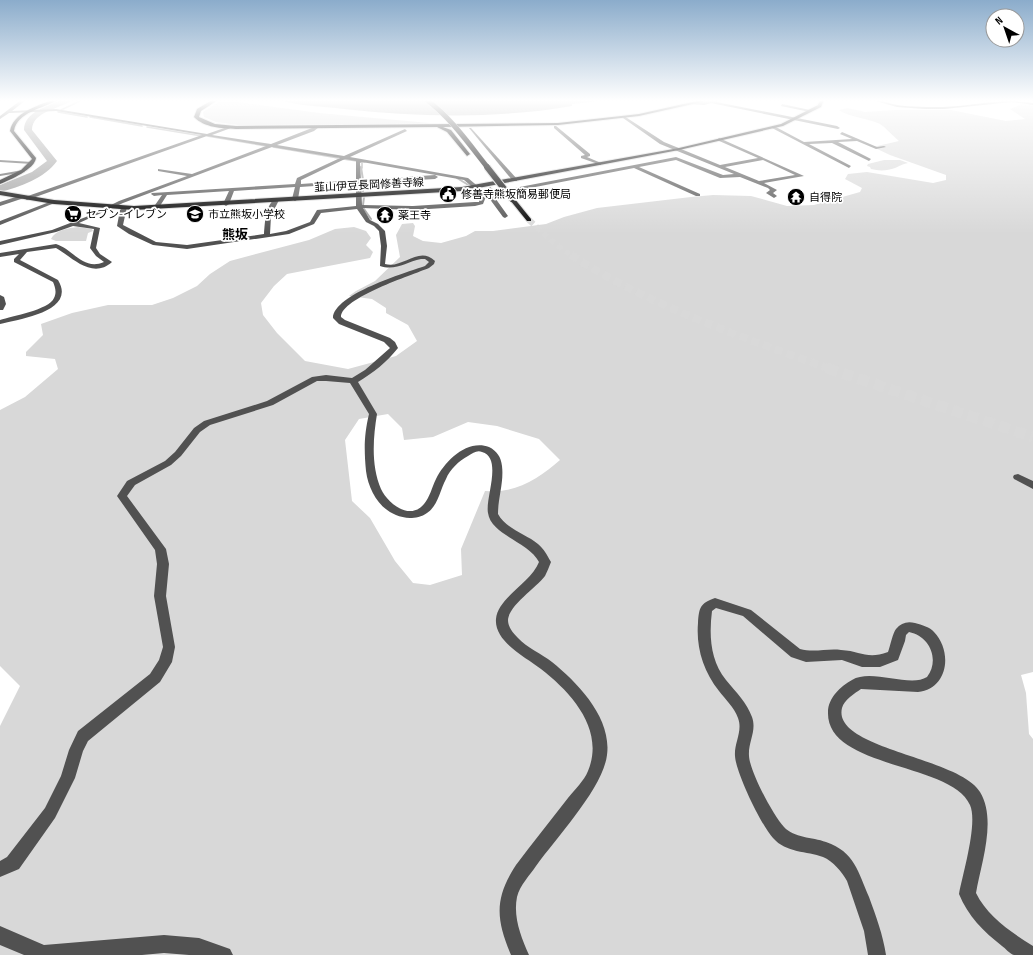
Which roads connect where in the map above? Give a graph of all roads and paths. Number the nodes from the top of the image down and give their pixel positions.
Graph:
1 (23, 145) edge
2 (179, 145) edge
3 (264, 145) edge
4 (276, 145) edge
5 (372, 145) edge
6 (463, 145) edge
7 (469, 145) edge
8 (477, 145) edge
9 (484, 145) edge
10 (576, 145) edge
11 (666, 145) edge
12 (697, 145) edge
13 (732, 145) edge
14 (807, 145) edge
15 (839, 145) edge
16 (869, 145) edge
17 (272, 146) junction
18 (884, 147) dead end
19 (679, 149) junction
20 (692, 154) junction
21 (343, 158) junction
22 (676, 158) junction
23 (764, 159) junction
24 (869, 160) dead end
25 (0, 161) edge
26 (361, 161) junction
27 (32, 164) junction
28 (599, 164) junction
29 (634, 166) junction
30 (720, 166) junction
31 (849, 167) dead end
32 (160, 170) dead end
33 (704, 170) junction
34 (23, 171) junction
35 (0, 175) edge
36 (742, 175) junction
37 (193, 176) junction
38 (454, 176) junction
39 (515, 180) junction
40 (0, 182) edge
41 (360, 182) junction
42 (759, 182) junction
43 (490, 184) junction
44 (297, 185) junction
45 (264, 187) junction
46 (475, 187) junction
47 (232, 189) junction
48 (505, 189) junction
49 (199, 191) junction
50 (0, 193) edge
51 (146, 193) junction
52 (166, 193) junction
53 (360, 195) junction
54 (698, 195) dead end
55 (489, 196) junction
56 (774, 196) dead end
57 (25, 198) junction
58 (295, 199) junction
59 (512, 199) junction
60 (276, 200) junction
61 (260, 201) junction
62 (54, 202) junction
63 (0, 204) edge
64 (226, 204) junction
65 (191, 206) junction
66 (108, 207) junction
67 (359, 207) junction
68 (125, 208) junction
69 (156, 208) junction
70 (505, 216) dead end
71 (529, 220) tunnel mouth
72 (0, 223) edge
73 (72, 224) junction
74 (267, 236) junction
75 (0, 243) edge
76 (26, 250) junction
77 (0, 255) edge
78 (0, 297) edge
79 (0, 308) edge
80 (0, 322) edge
81 (353, 381) junction
82 (1018, 477) dead end
83 (1033, 486) edge
84 (0, 869) edge
85 (0, 935) edge
86 (224, 955) edge
87 (520, 955) edge
88 (877, 955) edge
89 (1030, 955) edge

1 - 27 main road
2 - 57 street
3 - 17 street
4 - 17 street
5 - 21 street
6 - 59 highway, bridge
7 - 48 highway, bridge
8 - 48 highway
9 - 39 street
10 - 28 street
11 - 19 street
12 - 19 main road, 韮山伊豆長岡修善寺線
13 - 23 street
14 - 31 street
15 - 24 street
16 - 18 street
17 - 21 street
17 - 37 street
19 - 20 street
19 - 28 main road, 韮山伊豆長岡修善寺線
20 - 22 street
20 - 30 street
21 - 26 street
21 - 44 street
22 - 29 street
22 - 33 street
23 - 30 street
23 - 42 street
25 - 27 street
26 - 38 street
26 - 41 street
27 - 34 main road
28 - 39 main road, 韮山伊豆長岡修善寺線
29 - 54 street
29 - 55 street
30 - 33 street
30 - 36 street
32 - 37 street
33 - 36 street
34 - 35 street
34 - 40 main road
36 - 42 street
37 - 51 street
38 - 41 street
38 - 46 street
39 - 43 main road, 韮山伊豆長岡修善寺線
41 - 44 street
41 - 53 street
42 - 56 street
43 - 46 main road, 韮山伊豆長岡修善寺線
43 - 55 street
44 - 45 street
44 - 58 street
45 - 47 street
45 - 61 street
46 - 53 main road, 韮山伊豆長岡修善寺線
46 - 55 street
47 - 49 street
47 - 64 street
48 - 59 highway, bridge
49 - 52 street
49 - 65 street
50 - 57 main road, 韮山伊豆長岡修善寺線
51 - 52 street
51 - 66 street
52 - 69 street
53 - 58 main road, 韮山伊豆長岡修善寺線
53 - 67 street
55 - 67 street
55 - 70 street
57 - 62 main road, 韮山伊豆長岡修善寺線
57 - 63 street
58 - 60 main road, 韮山伊豆長岡修善寺線
59 - 71 highway
60 - 61 main road, 韮山伊豆長岡修善寺線
60 - 74 street
61 - 64 main road, 韮山伊豆長岡修善寺線
62 - 66 main road, 韮山伊豆長岡修善寺線
62 - 72 street
64 - 65 main road, 韮山伊豆長岡修善寺線
65 - 69 main road, 韮山伊豆長岡修善寺線
66 - 68 main road, 韮山伊豆長岡修善寺線
66 - 73 street
67 - 74 street
67 - 81 street
68 - 69 main road, 韮山伊豆長岡修善寺線
68 - 74 street
73 - 75 street
73 - 76 street
76 - 77 street
76 - 80 street
78 - 79 street
81 - 84 street
81 - 87 street
82 - 83 street
85 - 86 street
88 - 89 street

